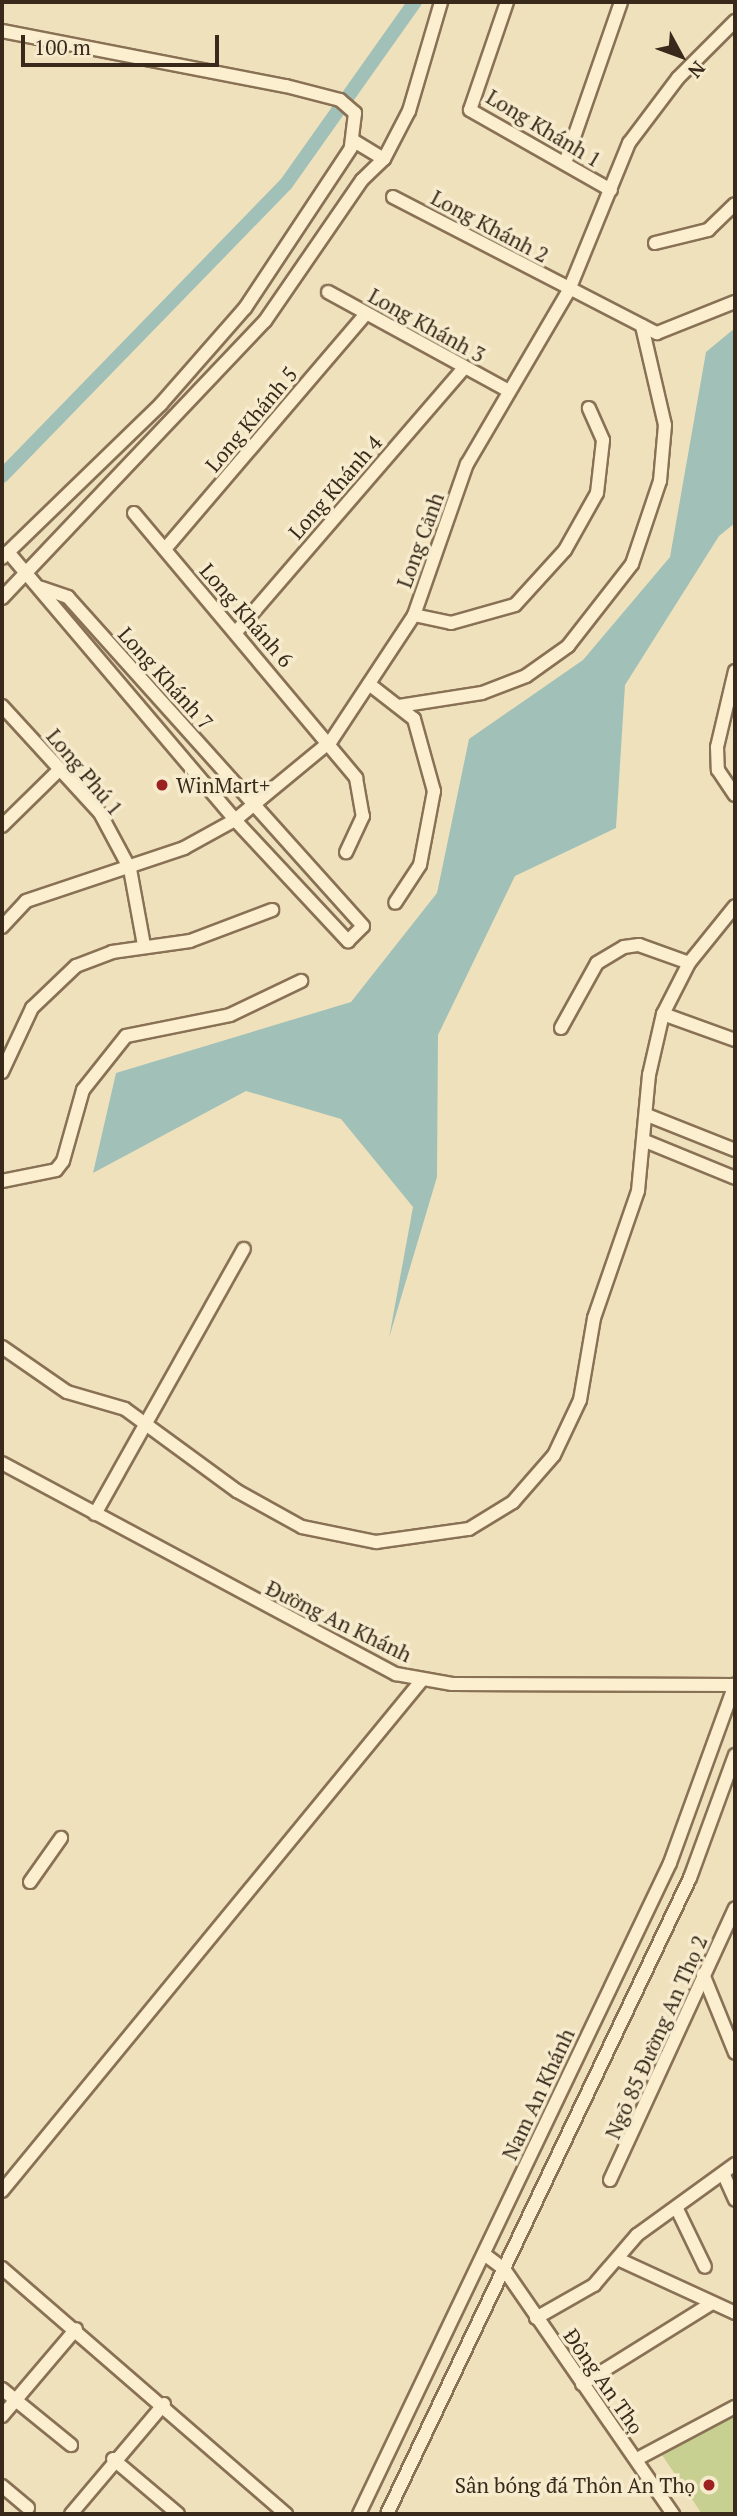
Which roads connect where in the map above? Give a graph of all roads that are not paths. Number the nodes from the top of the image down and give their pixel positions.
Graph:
1 (442, 2) edge
2 (507, 2) edge
3 (621, 2) edge
4 (735, 20) edge
5 (2, 31) edge
6 (354, 141) junction
7 (384, 159) junction
8 (565, 163) junction
9 (611, 190) junction
10 (393, 197) dead end
11 (735, 204) edge
12 (655, 243) dead end
13 (569, 290) junction
14 (328, 292) dead end
15 (735, 302) edge
16 (366, 314) junction
17 (642, 326) junction
18 (464, 368) junction
19 (509, 391) junction
20 (589, 408) dead end
21 (134, 513) dead end
22 (165, 549) junction
23 (5, 555) edge
24 (27, 572) junction
25 (42, 587) junction
26 (2, 598) edge
27 (414, 615) junction
28 (237, 631) junction
29 (735, 671) edge
30 (369, 684) junction
31 (2, 706) edge
32 (399, 706) junction
33 (331, 741) junction
34 (60, 769) junction
35 (735, 796) edge
36 (253, 806) junction
37 (235, 820) junction
38 (2, 826) edge
39 (346, 852) dead end
40 (130, 869) junction
41 (395, 903) dead end
42 (735, 906) edge
43 (272, 910) dead end
44 (2, 928) edge
45 (144, 945) junction
46 (689, 963) junction
47 (301, 981) dead end
48 (663, 1014) junction
49 (561, 1028) dead end
50 (735, 1040) edge
51 (2, 1072) edge
52 (647, 1115) junction
53 (645, 1140) junction
54 (735, 1150) edge
55 (3, 1177) edge
56 (735, 1178) edge
57 (244, 1249) dead end
58 (2, 1346) edge
59 (148, 1423) junction
60 (2, 1463) edge
61 (94, 1514) junction
62 (421, 1681) junction
63 (735, 1684) edge
64 (735, 1755) edge
65 (61, 1838) dead end
66 (30, 1882) dead end
67 (735, 1908) edge
68 (703, 1973) junction
69 (735, 2053) edge
70 (735, 2164) edge
71 (724, 2175) junction
72 (610, 2180) dead end
73 (2, 2191) edge
74 (735, 2200) edge
75 (677, 2209) junction
76 (485, 2254) junction
77 (620, 2260) junction
78 (705, 2267) dead end
79 (2, 2268) edge
80 (504, 2269) junction
81 (712, 2303) junction
82 (735, 2313) edge
83 (536, 2318) junction
84 (76, 2329) junction
85 (582, 2384) junction
86 (2, 2389) edge
87 (16, 2400) junction
88 (164, 2404) junction
89 (735, 2407) edge
90 (2, 2416) edge
91 (71, 2445) dead end
92 (113, 2459) junction
93 (637, 2459) junction
94 (2, 2486) edge
95 (28, 2508) dead end
96 (172, 2512) edge
97 (280, 2512) edge
98 (71, 2514) edge
99 (359, 2514) edge
100 (387, 2514) edge
101 (673, 2514) edge

1 - 7 street
2 - 8 street, Long Khánh 1
3 - 8 street
4 - 9 street, Long Cảnh
5 - 6 street
6 - 7 street
6 - 23 street
7 - 24 street
8 - 9 street, Long Khánh 1
9 - 13 street, Long Cảnh
10 - 13 street, Long Khánh 2
11 - 12 street
13 - 17 street, Long Khánh 2
13 - 19 street, Long Cảnh
14 - 16 street, Long Khánh 3
15 - 17 street
16 - 18 street, Long Khánh 3
16 - 22 street, Long Khánh 5
17 - 32 street
18 - 19 street, Long Khánh 3
18 - 28 street, Long Khánh 4
19 - 27 street, Long Cảnh
20 - 27 street
21 - 22 street, Long Khánh 6
22 - 28 street, Long Khánh 6
23 - 24 street, Long Khánh 7
24 - 25 street, Long Khánh 7
24 - 26 street
25 - 36 street, Long Khánh 7
25 - 37 street, Long Khánh 7
27 - 30 street, Long Cảnh
28 - 33 street, Long Khánh 6
29 - 35 street
30 - 32 street
30 - 33 street, Long Cảnh
31 - 34 street, Long Phú 1
32 - 41 street
33 - 36 street, Long Cảnh
33 - 39 street, Long Khánh 6
34 - 38 street
34 - 40 street, Long Phú 1
36 - 37 street, Long Cảnh
36 - 37 street, Long Khánh 7
37 - 40 street, Long Cảnh
40 - 44 street, Long Cảnh
40 - 45 street, Long Phú 1
42 - 46 street
43 - 45 street
45 - 51 street
46 - 48 street
46 - 49 street
47 - 55 street
48 - 50 street
48 - 52 street
52 - 53 street
52 - 54 street
53 - 56 street
53 - 59 street
57 - 59 street
58 - 59 street
59 - 61 street
60 - 61 street, Đường An Khánh
61 - 62 street, Đường An Khánh
62 - 63 street, Đường An Khánh
62 - 73 street
63 - 76 street, Nam An Khánh
64 - 80 street, Nam An Khánh
65 - 66 street
67 - 68 street, Ngõ 85 Đường An Thọ 2
68 - 69 street
68 - 72 street, Ngõ 85 Đường An Thọ 2
70 - 71 street
71 - 74 street
71 - 75 street
75 - 77 street
75 - 78 street
76 - 80 street, Đông An Thọ
76 - 99 street, Nam An Khánh
77 - 81 street
77 - 83 street
79 - 84 street
80 - 83 street, Đông An Thọ
80 - 100 street, Nam An Khánh
81 - 82 street
81 - 85 street
83 - 85 street, Đông An Thọ
84 - 87 street
84 - 88 street
85 - 93 street, Đông An Thọ
86 - 87 street
87 - 90 street
87 - 91 street
88 - 92 street
88 - 97 street
89 - 93 street
92 - 96 street
92 - 98 street
93 - 101 street, Đông An Thọ
94 - 95 street

